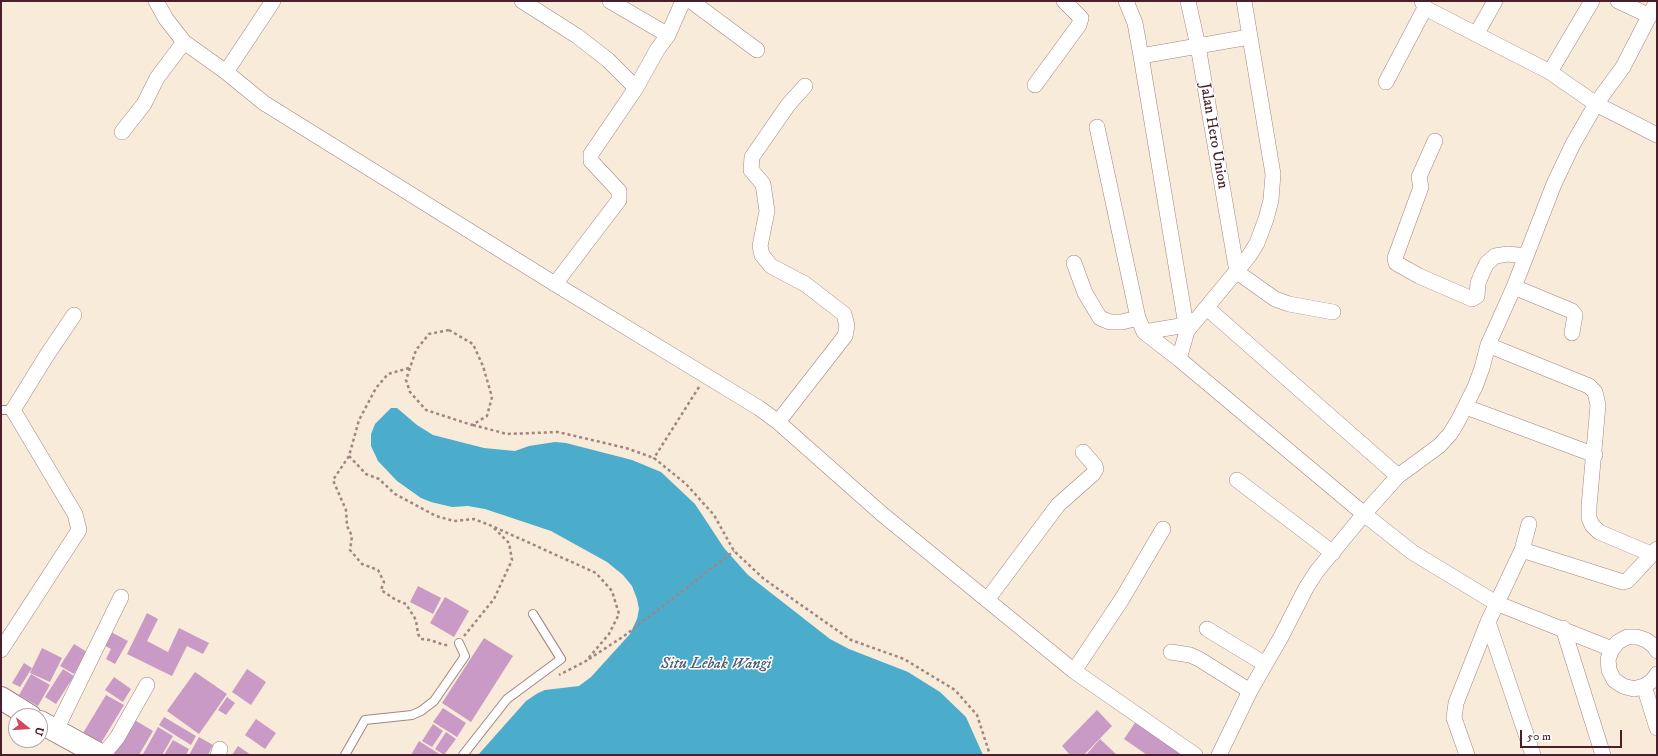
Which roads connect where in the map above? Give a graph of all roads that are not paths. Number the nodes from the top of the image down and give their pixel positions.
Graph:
1 (156, 1) edge
2 (273, 1) edge
3 (522, 1) edge
4 (610, 1) edge
5 (683, 1) edge
6 (691, 1) edge
7 (1064, 1) edge
8 (1126, 1) edge
9 (1188, 1) edge
10 (1244, 1) edge
11 (1495, 1) edge
12 (1592, 1) edge
13 (1618, 1) edge
14 (1657, 1) edge
15 (1424, 5) edge
16 (1650, 16) junction
17 (1477, 33) junction
18 (668, 35) junction
19 (1249, 37) junction
20 (184, 42) junction
21 (1198, 46) junction
22 (757, 50) dead end
23 (1141, 56) junction
24 (226, 72) junction
25 (1550, 72) junction
26 (1386, 82) dead end
27 (805, 86) dead end
28 (1035, 86) dead end
29 (636, 88) junction
30 (1596, 104) junction
31 (1097, 127) dead end
32 (122, 132) dead end
33 (1657, 135) edge
34 (1436, 141) dead end
35 (1526, 256) junction
36 (1074, 263) dead end
37 (1237, 272) junction
38 (555, 284) junction
39 (1514, 287) junction
40 (1207, 308) junction
41 (1333, 312) dead end
42 (74, 315) dead end
43 (1138, 318) junction
44 (1187, 328) junction
45 (1144, 332) junction
46 (1572, 333) dead end
47 (1488, 345) junction
48 (1179, 358) junction
49 (1466, 407) junction
50 (7, 410) edge
51 (778, 422) junction
52 (1083, 452) dead end
53 (1595, 455) junction
54 (1398, 476) junction
55 (1237, 480) dead end
56 (1364, 514) junction
57 (1529, 524) dead end
58 (1163, 529) dead end
59 (1522, 550) junction
60 (1654, 552) edge
61 (1333, 553) junction
62 (121, 597) dead end
63 (987, 600) junction
64 (1496, 603) junction
65 (533, 614) dead end
66 (1488, 622) junction
67 (1563, 628) junction
68 (1207, 629) dead end
69 (459, 643) road end
70 (1656, 646) edge
71 (1612, 649) junction
72 (1, 650) edge
73 (1171, 652) dead end
74 (1265, 664) junction
75 (1074, 671) junction
76 (1657, 674) edge
77 (147, 685) dead end
78 (1644, 686) junction
79 (1250, 691) junction
80 (1, 698) edge
81 (17, 708) edge
82 (48, 725) edge
83 (1657, 728) edge
84 (48, 731) edge
85 (48, 733) edge
86 (71, 755) edge
87 (100, 755) edge
88 (103, 755) edge
89 (344, 755) edge
90 (463, 755) edge
91 (1195, 755) edge
92 (1219, 755) edge
93 (1467, 755) edge
94 (1533, 755) edge
95 (1603, 755) edge

1 - 20 street
2 - 24 street
3 - 29 street
4 - 18 street
5 - 18 street
6 - 22 street
7 - 28 street
8 - 23 street
9 - 21 street, Jalan Hero Union
10 - 19 street
11 - 17 street
12 - 25 street
13 - 16 street
14 - 16 street
15 - 17 street
15 - 26 street
16 - 30 street
17 - 25 street
18 - 29 street
19 - 21 street
19 - 37 street
20 - 24 street
20 - 32 street
21 - 23 street
21 - 37 street, Jalan Hero Union
23 - 44 street
24 - 38 street
25 - 30 street
27 - 51 street
29 - 38 street
30 - 33 street
30 - 35 street
31 - 43 street
34 - 35 street
35 - 39 street
36 - 43 street
37 - 40 street
37 - 41 street
38 - 51 street
39 - 46 street
39 - 47 street
40 - 44 street
40 - 54 street
42 - 50 street
43 - 45 street
44 - 45 street
44 - 48 street
45 - 48 street
47 - 49 street
47 - 53 street
48 - 56 street
49 - 53 street
49 - 54 street
50 - 72 street
51 - 63 street
52 - 63 street
53 - 60 street
54 - 56 street
55 - 61 street
56 - 61 street
56 - 64 street
57 - 59 street
58 - 75 street
59 - 60 street
59 - 64 street
61 - 74 street
62 - 82 street
63 - 75 street
64 - 66 street
64 - 67 street
65 - 90 lane
66 - 93 street
66 - 94 street
67 - 71 street
67 - 95 street
68 - 74 street
69 - 89 lane
70 - 71 street
71 - 78 street
73 - 79 street
74 - 79 street
75 - 91 street
76 - 78 street
77 - 88 street
78 - 83 street
79 - 92 street
80 - 81 highway
84 - 87 highway
85 - 86 highway

